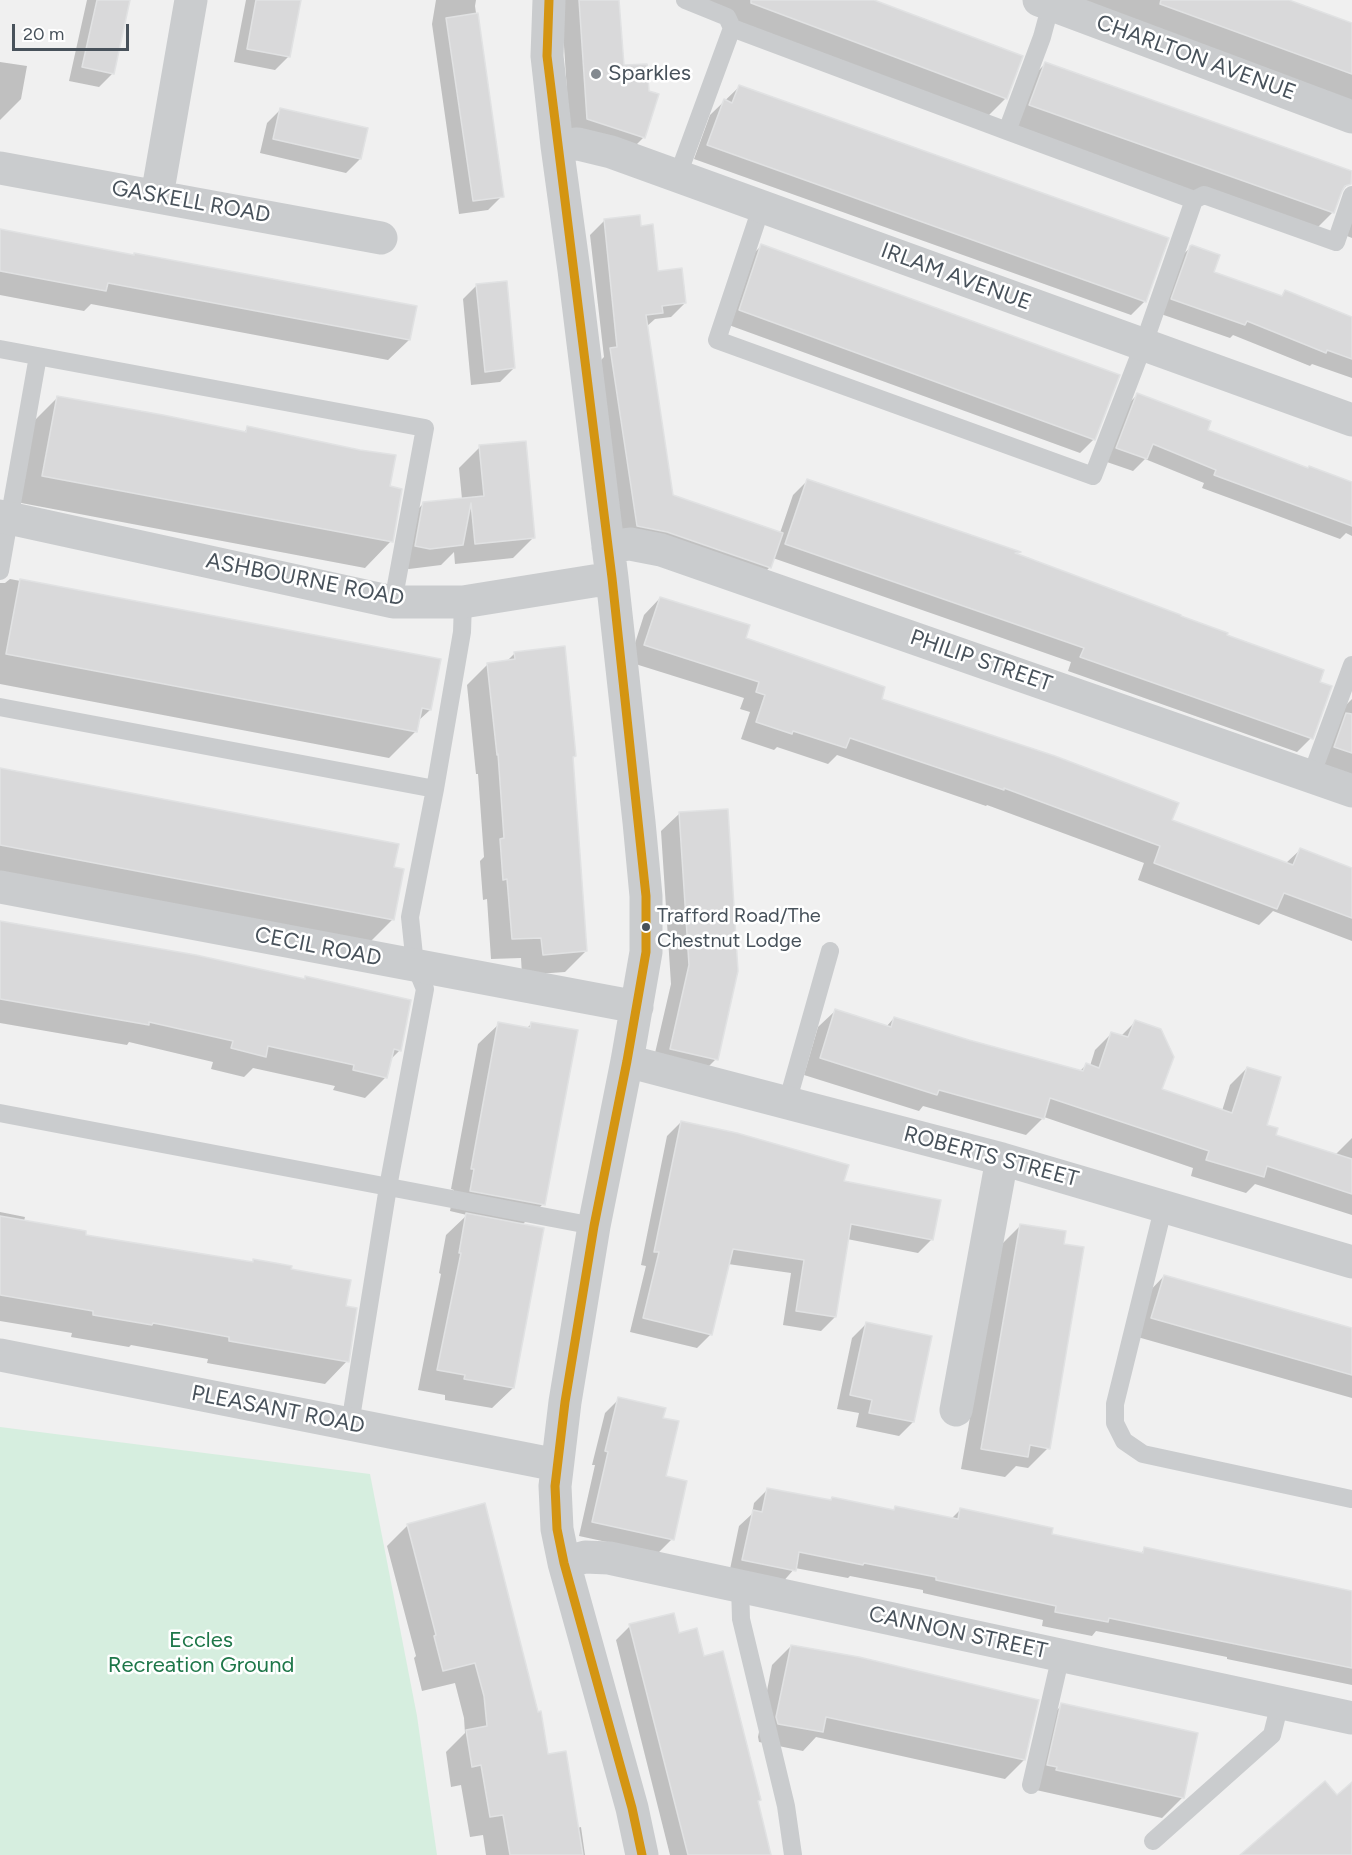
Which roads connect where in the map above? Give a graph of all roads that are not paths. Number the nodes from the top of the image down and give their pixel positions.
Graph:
1 (192, 0) edge
2 (549, 0) edge
3 (685, 0) edge
4 (1048, 2) edge
5 (732, 28) junction
6 (1352, 117) edge
7 (1007, 131) junction
8 (557, 146) junction
9 (0, 168) edge
10 (678, 176) junction
11 (1352, 195) edge
12 (157, 196) junction
13 (1194, 200) junction
14 (762, 205) junction
15 (381, 238) dead end
16 (1143, 346) junction
17 (0, 349) edge
18 (38, 356) junction
19 (1352, 420) edge
20 (5, 517) edge
21 (610, 562) junction
22 (0, 571) edge
23 (393, 602) junction
24 (462, 602) junction
25 (1352, 665) edge
26 (0, 707) edge
27 (1311, 776) junction
28 (435, 789) junction
29 (1352, 791) edge
30 (0, 887) edge
31 (830, 951) dead end
32 (415, 965) junction
33 (637, 1006) junction
34 (627, 1061) junction
35 (787, 1103) junction
36 (0, 1113) edge
37 (1002, 1159) junction
38 (388, 1187) junction
39 (1164, 1205) junction
40 (594, 1226) junction
41 (1352, 1262) edge
42 (0, 1355) edge
43 (956, 1410) dead end
44 (350, 1424) junction
45 (557, 1466) junction
46 (1351, 1499) edge
47 (564, 1563) junction
48 (740, 1586) junction
49 (1061, 1655) junction
50 (1280, 1703) junction
51 (1352, 1718) edge
52 (1031, 1785) dead end
53 (1153, 1841) dead end
54 (642, 1855) edge
55 (793, 1855) edge

1 - 12 street
2 - 8 street
3 - 5 lane
4 - 6 street, CHARLTON AVENUE
4 - 7 lane
5 - 7 lane
5 - 10 lane
7 - 13 lane
8 - 10 street, IRLAM AVENUE
8 - 21 street
9 - 12 street, GASKELL ROAD
10 - 14 street, IRLAM AVENUE
11 - 13 lane
12 - 15 street, GASKELL ROAD
13 - 16 lane
14 - 16 street, IRLAM AVENUE
14 - 16 lane
16 - 19 street, IRLAM AVENUE
17 - 18 lane
18 - 20 lane
18 - 23 lane
20 - 22 lane
20 - 23 street, ASHBOURNE ROAD
21 - 24 street, ASHBOURNE ROAD
21 - 27 street, PHILIP STREET
21 - 33 street
23 - 24 street, ASHBOURNE ROAD
24 - 28 lane
25 - 27 lane
26 - 28 lane
27 - 29 street, PHILIP STREET
28 - 32 lane
30 - 32 street, CECIL ROAD
31 - 35 lane
32 - 33 street, CECIL ROAD
32 - 38 lane
33 - 34 street
34 - 35 street, ROBERTS STREET
34 - 40 street
35 - 37 street, ROBERTS STREET
36 - 38 lane
37 - 39 street, ROBERTS STREET
37 - 43 street
38 - 40 lane
38 - 44 lane
39 - 41 street, ROBERTS STREET
39 - 46 lane
40 - 45 street
42 - 44 street, PLEASANT ROAD
44 - 45 street, PLEASANT ROAD
45 - 47 street
47 - 48 street, CANNON STREET
47 - 54 street
48 - 49 street, CANNON STREET
48 - 55 lane
49 - 50 street, CANNON STREET
49 - 52 lane
50 - 51 street, CANNON STREET
50 - 53 lane

